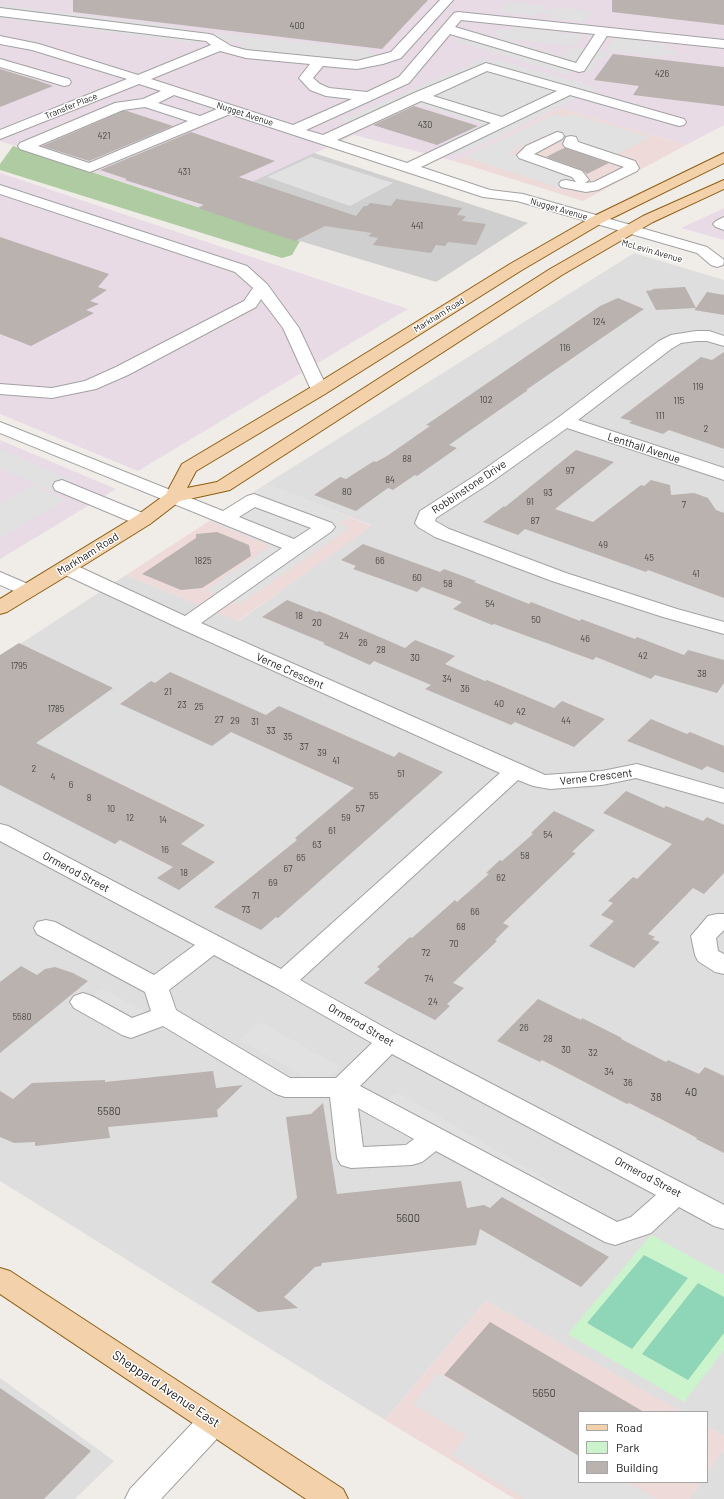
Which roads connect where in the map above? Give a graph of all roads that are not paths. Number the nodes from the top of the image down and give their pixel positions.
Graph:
1 (447, 0) edge
2 (499, 8) dead end
3 (538, 11) dead end
4 (0, 12) edge
5 (477, 18) junction
6 (529, 23) junction
7 (446, 29) junction
8 (692, 29) dead end
9 (604, 31) junction
10 (516, 32) dead end
11 (646, 35) junction
12 (0, 40) edge
13 (597, 42) junction
14 (20, 44) junction
15 (724, 44) edge
16 (221, 46) junction
17 (50, 51) junction
18 (672, 51) dead end
19 (0, 53) edge
20 (320, 62) junction
21 (0, 63) edge
22 (13, 66) junction
23 (138, 79) junction
24 (64, 82) dead end
25 (174, 90) junction
26 (569, 90) junction
27 (419, 96) junction
28 (370, 97) junction
29 (146, 103) junction
30 (228, 108) junction
31 (200, 121) junction
32 (503, 122) junction
33 (679, 122) dead end
34 (294, 130) junction
35 (2, 134) edge
36 (324, 140) junction
37 (724, 157) edge
38 (408, 168) junction
39 (582, 180) dead end
40 (566, 184) dead end
41 (724, 184) edge
42 (0, 189) edge
43 (488, 194) junction
44 (597, 220) junction
45 (580, 230) junction
46 (629, 230) junction
47 (611, 240) junction
48 (631, 246) dead end
49 (686, 261) dead end
50 (720, 263) edge
51 (261, 287) junction
52 (724, 341) edge
53 (0, 389) edge
54 (319, 390) junction
55 (565, 421) junction
56 (0, 427) edge
57 (724, 474) edge
58 (62, 486) dead end
59 (174, 497) junction
60 (224, 518) junction
61 (143, 520) junction
62 (296, 547) junction
63 (66, 568) junction
64 (0, 578) edge
65 (28, 591) junction
66 (0, 608) edge
67 (186, 624) junction
68 (724, 628) edge
69 (515, 771) junction
70 (724, 796) edge
71 (0, 831) edge
72 (724, 922) edge
73 (46, 928) dead end
74 (212, 944) junction
75 (724, 966) edge
76 (283, 981) junction
77 (156, 987) junction
78 (83, 1002) dead end
79 (165, 1015) junction
80 (389, 1041) junction
81 (342, 1088) junction
82 (434, 1138) junction
83 (677, 1192) junction
84 (724, 1218) edge
85 (0, 1279) edge
86 (214, 1421) junction
87 (146, 1498) edge
88 (332, 1499) edge

1 - 20 street
2 - 5 street
3 - 6 street
4 - 16 street
5 - 6 street
5 - 7 street
6 - 9 street
7 - 13 street
7 - 28 street
8 - 11 street
9 - 11 street
9 - 13 street
10 - 13 street
11 - 15 street
12 - 14 street, Nugget Avenue
13 - 18 street
14 - 17 street, Nugget Avenue
14 - 19 street
16 - 20 street
16 - 23 street, Transfer Place
17 - 22 street
17 - 23 street, Nugget Avenue
20 - 28 street
21 - 22 street
22 - 24 street
23 - 25 street, Nugget Avenue
23 - 35 street, Transfer Place
25 - 29 street
25 - 30 street, Nugget Avenue
26 - 27 street
26 - 32 street
26 - 33 street
27 - 32 street
27 - 36 street
28 - 34 street
29 - 31 street
29 - 31 street
30 - 31 street
30 - 34 street, Nugget Avenue
32 - 38 street
34 - 36 street, Nugget Avenue
36 - 38 street, Nugget Avenue
37 - 44 main road, Markham Road
38 - 43 street, Nugget Avenue
39 - 40 street
41 - 46 main road, Markham Road
42 - 51 street
43 - 44 street, Nugget Avenue
43 - 45 street, Nugget Avenue
44 - 45 main road, Markham Road
44 - 46 street, Nugget Avenue
45 - 47 street, Nugget Avenue
45 - 54 main road, Markham Road
46 - 47 main road, Markham Road
46 - 50 street, McLevin Avenue
47 - 48 street, McLevin Avenue
47 - 59 main road, Markham Road
49 - 50 street, McLevin Avenue
51 - 53 street
51 - 54 street
52 - 55 street, Robbinstone Drive
54 - 59 main road, Markham Road
55 - 57 street, Lenthall Avenue
55 - 68 street, Robbinstone Drive
56 - 59 street
58 - 61 street
59 - 60 street
59 - 61 main road, Markham Road
60 - 62 street
60 - 62 street
61 - 63 main road, Markham Road
62 - 67 street
63 - 65 main road, Markham Road
63 - 67 street, Verne Crescent
64 - 65 street
65 - 66 main road, Markham Road
67 - 69 street, Verne Crescent
69 - 70 street, Verne Crescent
69 - 76 street
71 - 74 street, Ormerod Street
72 - 75 street
73 - 77 street
74 - 76 street, Ormerod Street
74 - 77 street
76 - 80 street, Ormerod Street
77 - 79 street
78 - 79 street
79 - 81 street
80 - 81 street
80 - 83 street, Ormerod Street
81 - 82 street
81 - 82 street
82 - 83 street
83 - 84 street, Ormerod Street
85 - 86 main road, Sheppard Avenue East
86 - 87 street
86 - 88 main road, Sheppard Avenue East

